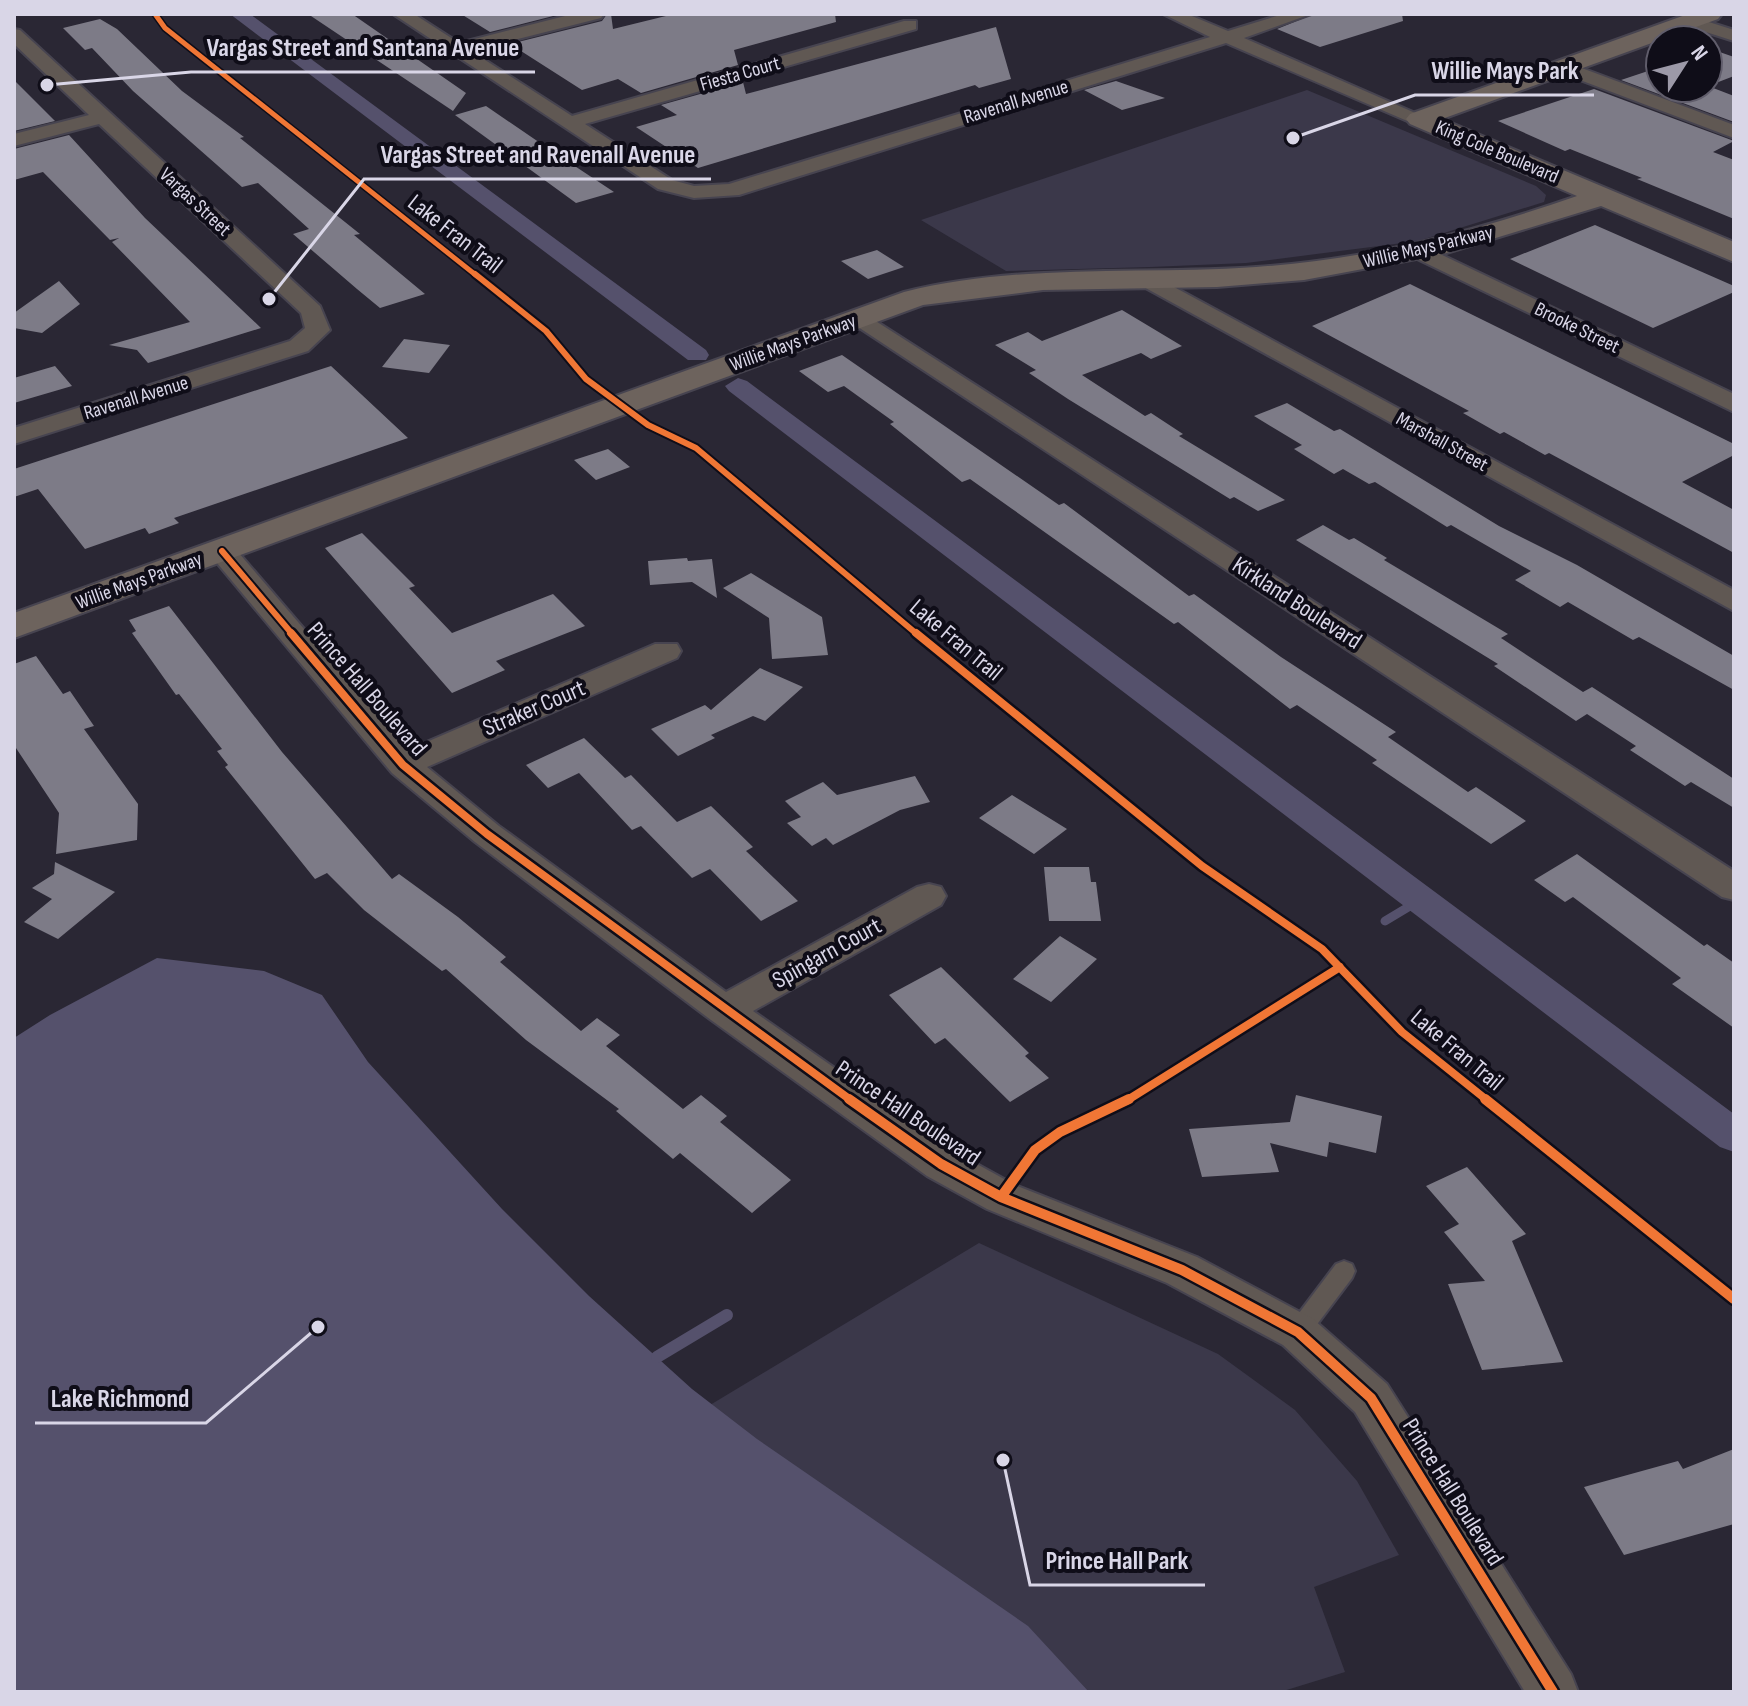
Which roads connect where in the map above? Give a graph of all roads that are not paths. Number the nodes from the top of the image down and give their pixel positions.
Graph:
1 (402, 14) edge
2 (595, 14) edge
3 (1172, 14) edge
4 (1302, 14) edge
5 (1700, 18) edge
6 (910, 25) dead end
7 (1734, 36) edge
8 (1227, 37) junction
9 (19, 44) edge
10 (455, 49) junction
11 (1563, 67) junction
12 (104, 117) junction
13 (1419, 119) junction
14 (571, 122) junction
15 (1734, 132) edge
16 (14, 140) edge
17 (1601, 197) junction
18 (1419, 251) junction
19 (1734, 253) edge
20 (1150, 281) junction
21 (860, 318) junction
22 (259, 360) joint
23 (1734, 404) edge
24 (14, 436) edge
25 (222, 551) junction
26 (1734, 602) edge
27 (14, 626) edge
28 (666, 651) dead end
29 (403, 765) junction
30 (1734, 888) edge
31 (929, 896) dead end
32 (724, 1010) junction
33 (1344, 1271) dead end
34 (1298, 1332) junction
35 (1553, 1692) edge

1 - 10 street
2 - 10 street
3 - 8 street, King Cole Boulevard
4 - 8 street, Ravenall Avenue
5 - 7 street
5 - 11 street
6 - 14 street, Fiesta Court
8 - 13 street, King Cole Boulevard
8 - 14 street, Ravenall Avenue
9 - 12 street, Vargas Street
10 - 14 street
11 - 13 street
11 - 15 street
12 - 16 street
12 - 22 street, Vargas Street
13 - 17 street, King Cole Boulevard
17 - 18 street, Willie Mays Parkway
17 - 19 street, King Cole Boulevard
18 - 20 street, Willie Mays Parkway
18 - 23 street, Brooke Street
20 - 21 street, Willie Mays Parkway
20 - 26 street, Marshall Street
21 - 25 street, Willie Mays Parkway
21 - 30 street, Kirkland Boulevard
22 - 24 street, Ravenall Avenue
25 - 27 street, Willie Mays Parkway
25 - 29 street, Prince Hall Boulevard
28 - 29 street, Straker Court
29 - 32 street, Prince Hall Boulevard
31 - 32 street, Spingarn Court
32 - 34 street, Prince Hall Boulevard
33 - 34 lane
34 - 35 street, Prince Hall Boulevard

